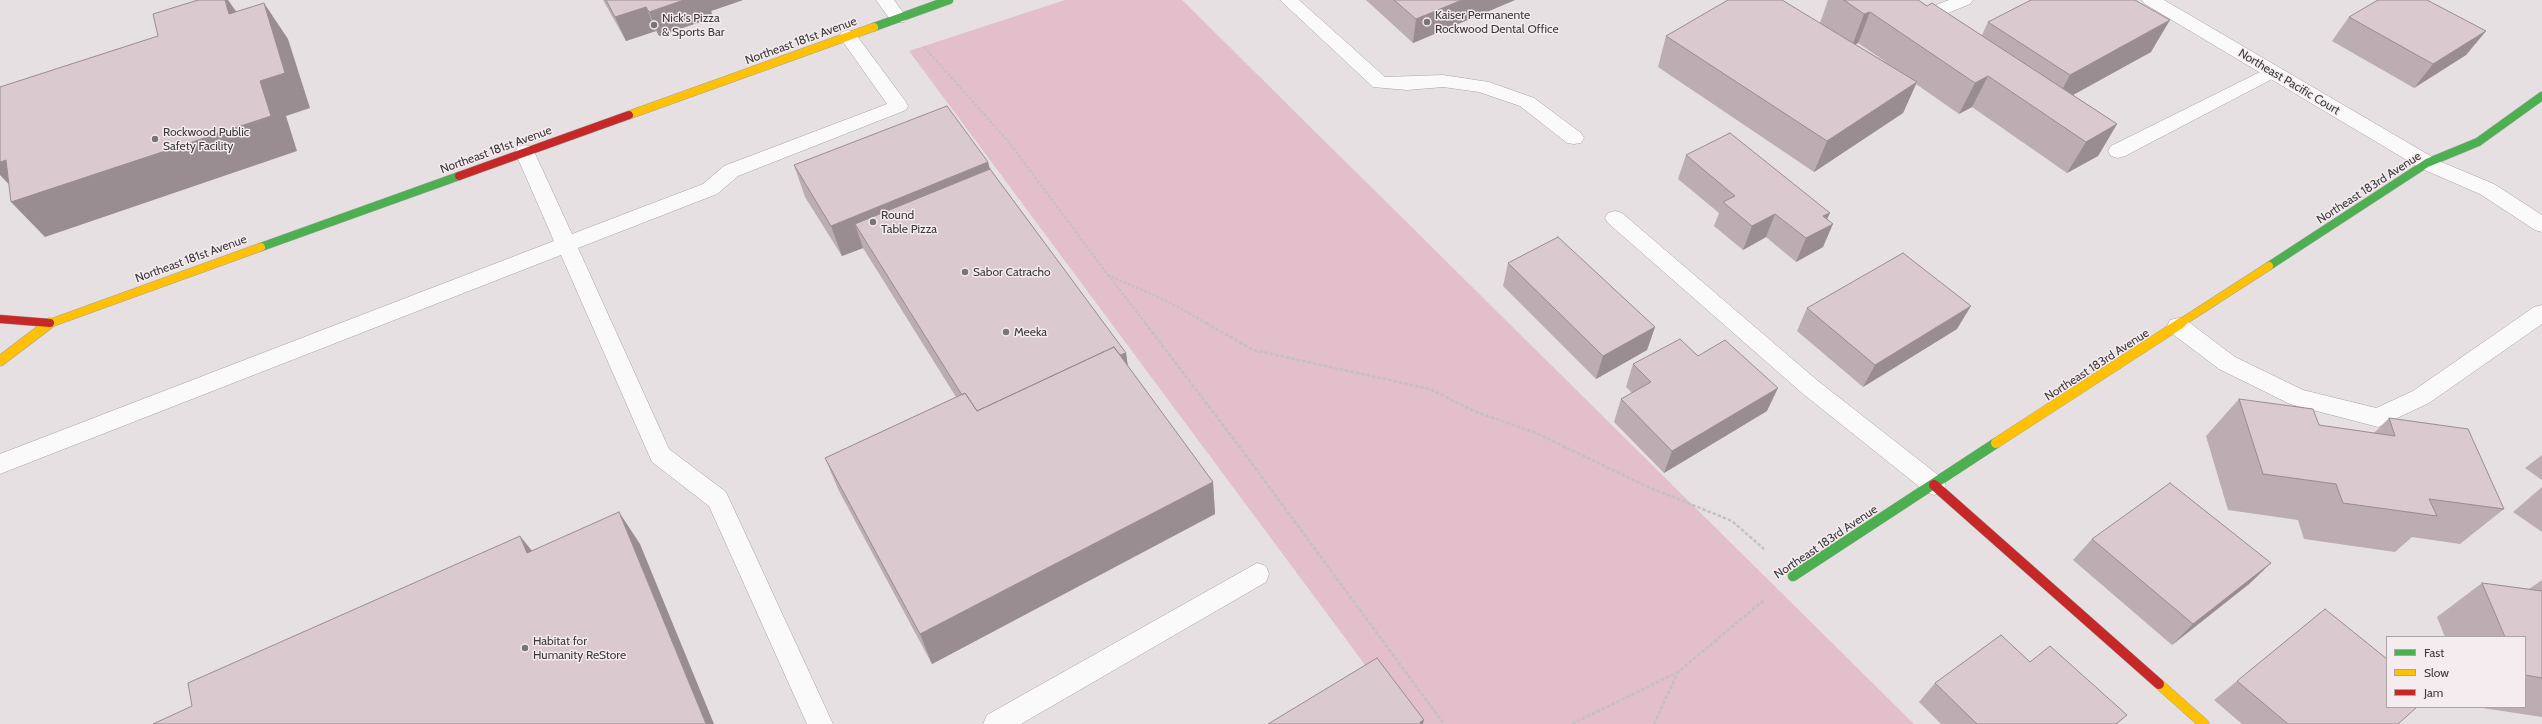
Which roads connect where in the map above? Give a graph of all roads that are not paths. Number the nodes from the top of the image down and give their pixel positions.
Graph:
1 (885, 0) edge
2 (949, 0) edge
3 (1289, 0) edge
4 (1964, 0) edge
5 (2151, 0) edge
6 (1942, 9) edge
7 (898, 18) junction
8 (848, 36) junction
9 (2272, 72) junction
10 (2542, 96) edge
11 (1574, 138) dead end
12 (2118, 151) edge
13 (525, 152) junction
14 (2427, 163) junction
15 (1615, 218) dead end
16 (2542, 225) edge
17 (566, 245) junction
18 (2542, 313) edge
19 (0, 318) edge
20 (50, 323) junction
21 (2178, 326) junction
22 (0, 361) edge
23 (0, 464) edge
24 (1934, 485) junction
25 (1257, 574) dead end
26 (1793, 576) road end
27 (820, 724) edge
28 (996, 724) edge
29 (2204, 724) edge

1 - 7 street
2 - 7 street, Northeast 181st Avenue
3 - 11 street
4 - 6 street
5 - 9 street, Northeast Pacific Court
7 - 8 street, Northeast 181st Avenue
8 - 13 street, Northeast 181st Avenue
8 - 17 street
9 - 12 street
9 - 14 street, Northeast Pacific Court
10 - 14 street, Northeast 183rd Avenue
13 - 17 street
13 - 20 street, Northeast 181st Avenue
14 - 16 street, Northeast Pacific Court
14 - 21 street, Northeast 183rd Avenue
15 - 24 street
17 - 23 street
17 - 27 street
18 - 21 street
19 - 20 street, Northeast 181st Avenue
20 - 22 street, Northeast 181st Avenue
21 - 24 street, Northeast 183rd Avenue
24 - 26 street, Northeast 183rd Avenue
24 - 29 street
25 - 28 street

